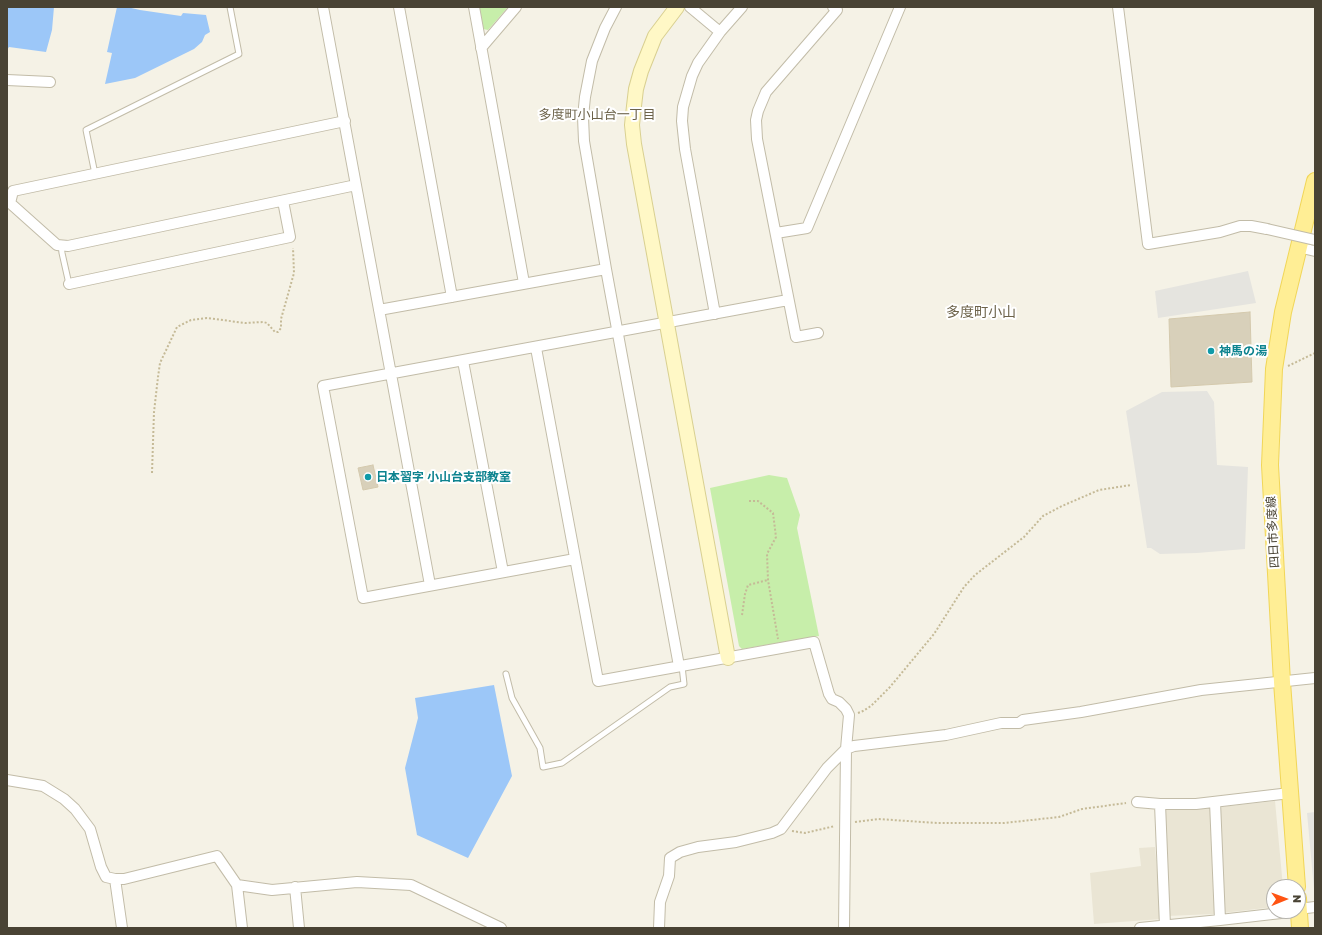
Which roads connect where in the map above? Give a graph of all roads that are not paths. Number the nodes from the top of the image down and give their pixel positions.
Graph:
1 (230, 7) edge
2 (323, 7) edge
3 (399, 7) edge
4 (474, 7) edge
5 (516, 7) edge
6 (616, 7) edge
7 (677, 7) edge
8 (690, 7) edge
9 (742, 7) edge
10 (832, 7) edge
11 (900, 7) edge
12 (1118, 7) edge
13 (720, 32) junction
14 (481, 48) junction
15 (7, 80) edge
16 (50, 82) dead end
17 (345, 121) junction
18 (95, 174) junction
19 (1315, 181) edge
20 (356, 186) junction
21 (283, 201) junction
22 (776, 233) junction
23 (1315, 240) edge
24 (61, 245) junction
25 (1298, 247) junction
26 (1315, 251) edge
27 (606, 268) junction
28 (524, 283) junction
29 (69, 284) joint
30 (452, 297) junction
31 (788, 300) junction
32 (380, 310) junction
33 (715, 314) junction
34 (667, 323) junction
35 (618, 332) junction
36 (818, 333) dead end
37 (536, 348) junction
38 (463, 361) junction
39 (391, 374) junction
40 (575, 559) junction
41 (503, 572) junction
42 (430, 585) junction
43 (728, 658) junction
44 (680, 666) junction
45 (506, 674) dead end
46 (1315, 678) edge
47 (1282, 682) junction
48 (846, 750) junction
49 (7, 780) edge
50 (1290, 793) junction
51 (1138, 802) road end
52 (1215, 802) junction
53 (1160, 804) junction
54 (115, 879) junction
55 (1296, 879) edge
56 (237, 885) junction
57 (295, 888) junction
58 (1266, 915) edge
59 (1220, 920) junction
60 (1165, 926) junction
61 (122, 928) edge
62 (242, 928) edge
63 (299, 928) edge
64 (501, 928) edge
65 (659, 928) edge
66 (844, 928) edge
67 (1140, 928) edge

1 - 18 lane
2 - 17 street
3 - 30 street
4 - 14 street
5 - 14 street
6 - 27 street
7 - 34 street
8 - 13 street
9 - 13 street
10 - 22 street
11 - 22 street
12 - 23 street, bridge
13 - 33 street
14 - 28 street
15 - 16 street
17 - 18 street
17 - 20 street
18 - 24 street
19 - 25 main road, 四日市多度線
20 - 21 street
20 - 32 street
21 - 24 street
21 - 29 street
22 - 31 street
24 - 29 lane
25 - 26 street
25 - 47 main road, 四日市多度線
27 - 28 street
27 - 35 street
28 - 30 street
30 - 32 street
31 - 33 street
31 - 36 street
32 - 39 street
33 - 34 street
34 - 35 street
34 - 43 street
35 - 37 street
35 - 44 street
37 - 38 street
37 - 40 street
38 - 39 street
38 - 41 street
39 - 42 street
39 - 42 street
40 - 41 street
40 - 44 street
41 - 42 street
43 - 44 street
43 - 48 street
44 - 45 lane
46 - 47 street
47 - 48 street
47 - 50 main road, 四日市多度線
48 - 65 street
48 - 66 street
49 - 54 street
50 - 52 street
50 - 55 main road, 四日市多度線
51 - 53 street
52 - 53 street
52 - 59 street
53 - 60 street
54 - 56 street
54 - 61 street
56 - 57 street
56 - 62 street
57 - 63 street
57 - 64 street
58 - 59 street
59 - 60 street
60 - 67 street

